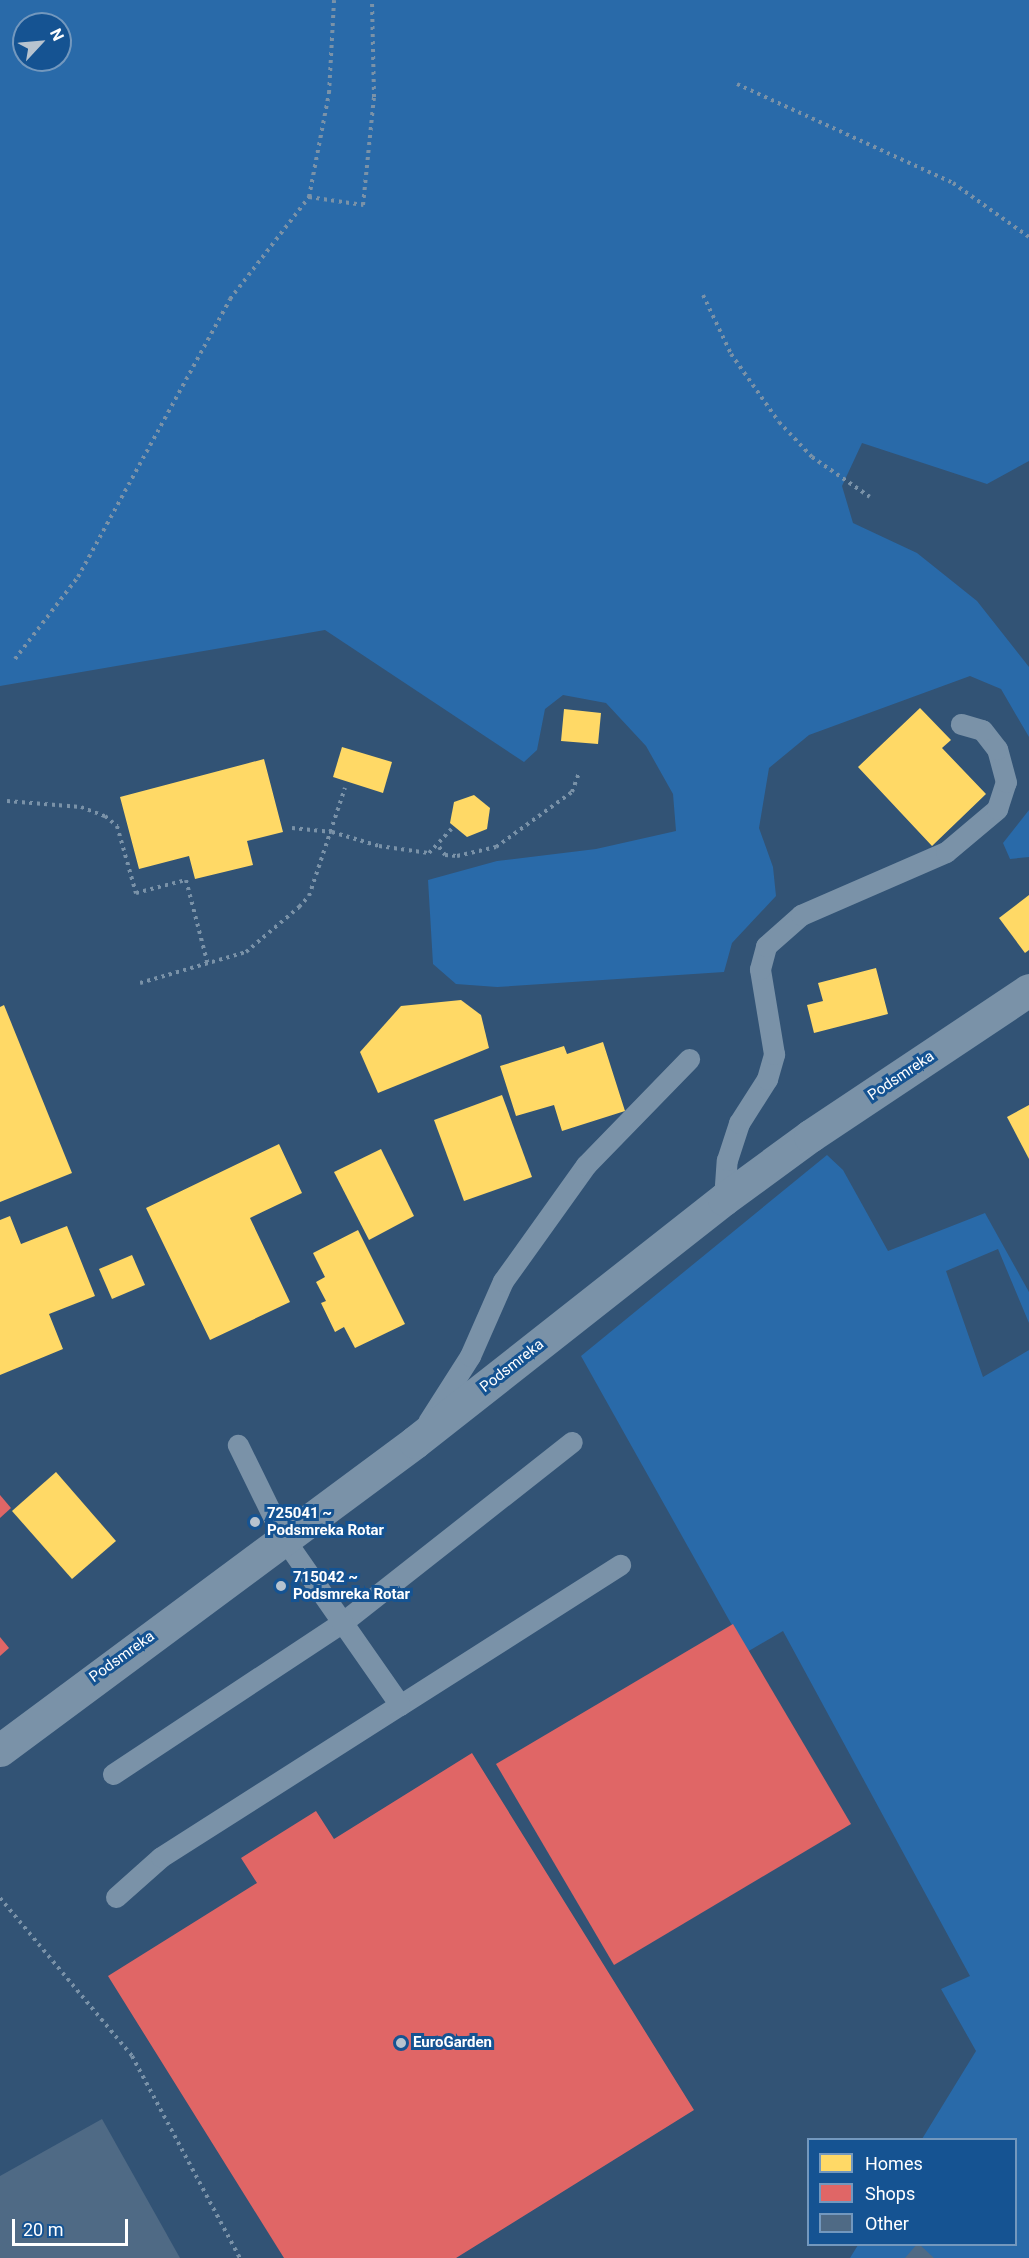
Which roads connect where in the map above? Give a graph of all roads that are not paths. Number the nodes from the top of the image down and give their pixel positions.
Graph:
1 (961, 724) dead end
2 (1029, 990) edge
3 (689, 1059) dead end
4 (724, 1199) junction
5 (415, 1442) junction
6 (572, 1442) dead end
7 (238, 1445) dead end
8 (284, 1539) junction
9 (620, 1564) dead end
10 (343, 1622) junction
11 (400, 1706) junction
12 (0, 1750) edge
13 (113, 1774) dead end
14 (116, 1897) dead end

1 - 4 lane
2 - 4 street, Podsmreka
3 - 5 lane
4 - 5 street, Podsmreka
5 - 8 street, Podsmreka
6 - 10 lane
7 - 8 lane
8 - 10 lane
8 - 12 street, Podsmreka
9 - 11 lane
10 - 11 lane
10 - 13 lane
11 - 14 lane

